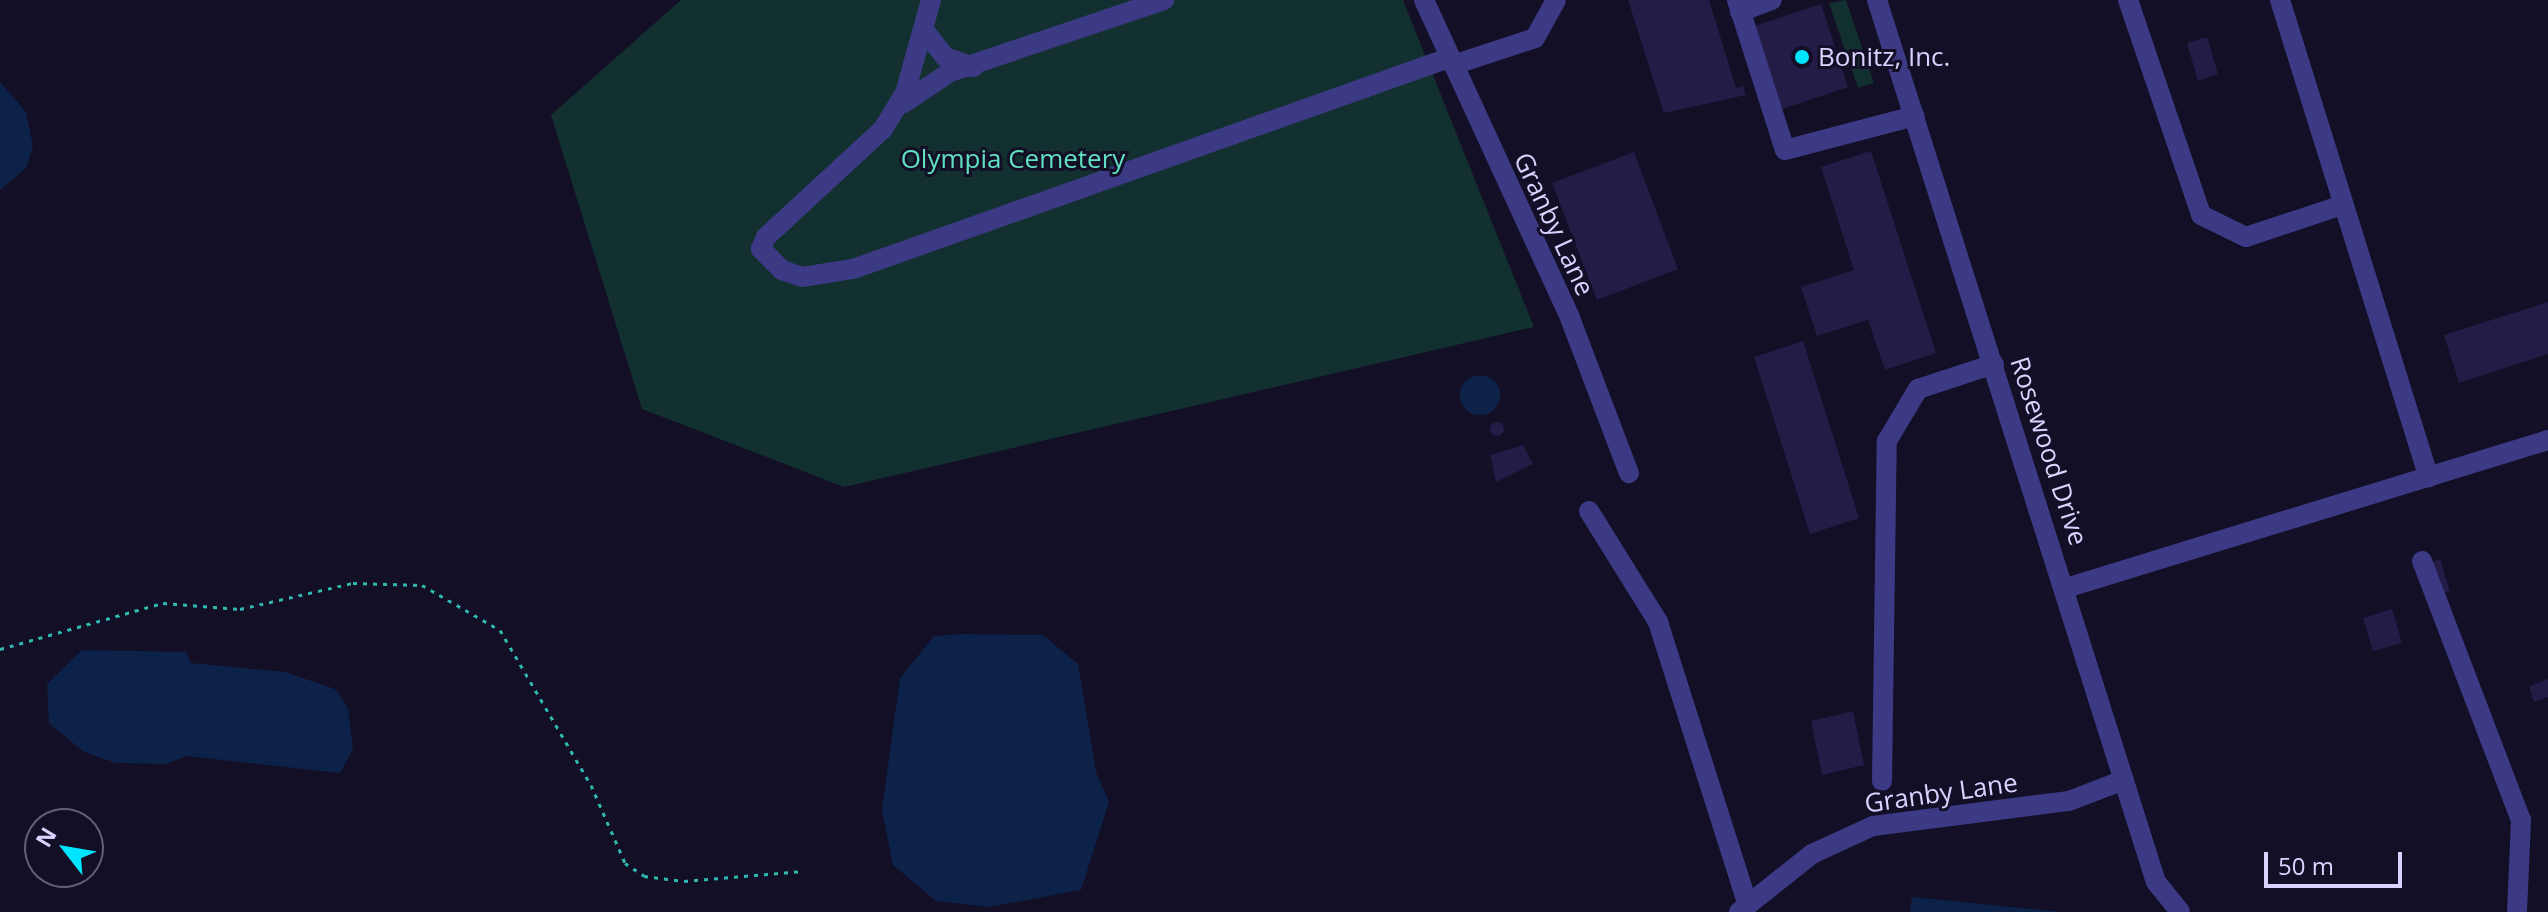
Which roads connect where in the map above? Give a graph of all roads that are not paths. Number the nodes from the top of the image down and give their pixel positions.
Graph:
1 (931, 0) edge
2 (1164, 0) edge
3 (1424, 0) edge
4 (1556, 0) edge
5 (1772, 0) edge
6 (1877, 0) edge
7 (2128, 0) edge
8 (2280, 0) edge
9 (1739, 6) edge
10 (924, 30) junction
11 (1451, 62) junction
12 (973, 67) junction
13 (895, 112) junction
14 (1915, 116) junction
15 (2342, 205) junction
16 (1994, 364) junction
17 (2548, 440) edge
18 (1629, 473) dead end
19 (2429, 477) junction
20 (1589, 511) dead end
21 (2422, 561) dead end
22 (2066, 588) junction
23 (2124, 780) junction
24 (1882, 781) dead end
25 (1744, 908) edge
26 (2180, 912) edge
27 (2517, 912) edge

1 - 10 street
2 - 12 street
3 - 11 street, Granby Lane
4 - 11 street
5 - 9 street
6 - 14 street, Rosewood Drive
7 - 15 street
8 - 15 street
9 - 14 street
10 - 12 street
10 - 13 street
11 - 13 street
11 - 18 street, Granby Lane
12 - 13 street
14 - 16 street, Rosewood Drive
15 - 19 street
16 - 22 street, Rosewood Drive
16 - 24 street
17 - 19 street
19 - 22 street
20 - 25 street
21 - 27 street
22 - 23 street, Rosewood Drive
23 - 25 street, Granby Lane
23 - 26 street, Rosewood Drive

